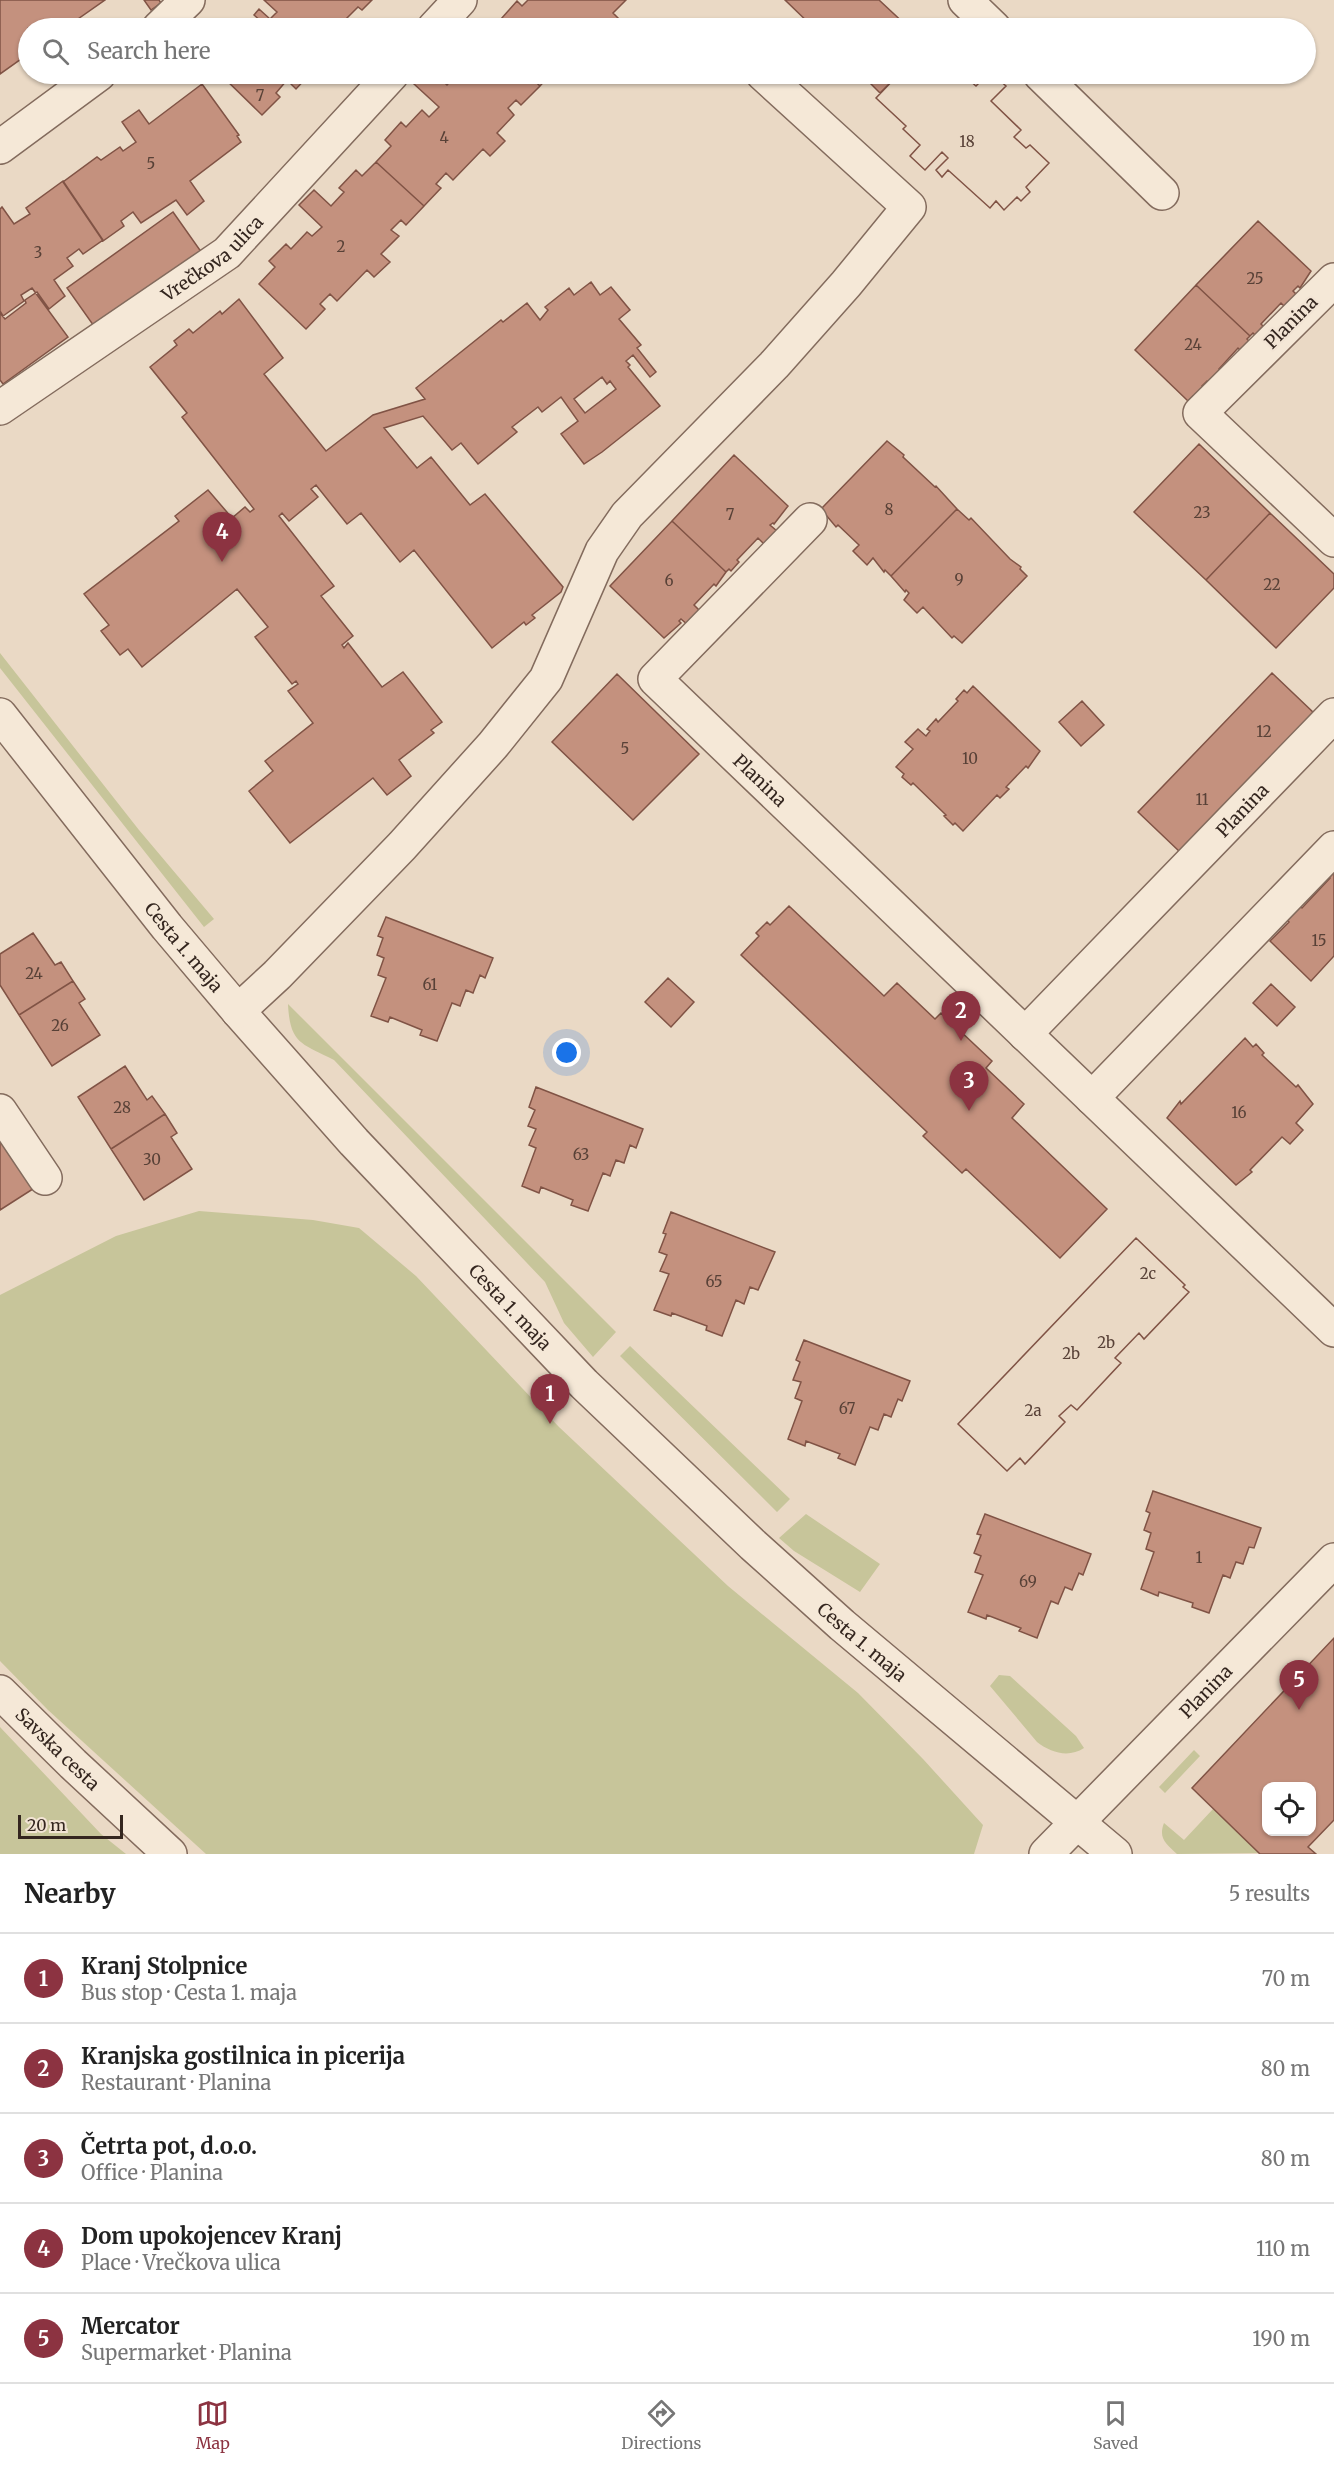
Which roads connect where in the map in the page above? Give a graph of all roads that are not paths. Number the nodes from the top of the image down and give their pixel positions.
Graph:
1 (188, 0) edge
2 (460, 0) edge
3 (965, 0) edge
4 (169, 18) edge
5 (443, 18) edge
6 (984, 18) edge
7 (85, 84) edge
8 (383, 84) edge
9 (774, 84) edge
10 (1050, 84) edge
11 (0, 147) edge
12 (1162, 193) dead end
13 (1334, 280) edge
14 (0, 408) edge
15 (810, 520) dead end
16 (1334, 540) edge
17 (1334, 715) edge
18 (0, 716) edge
19 (1334, 848) edge
20 (238, 1011) junction
21 (1025, 1034) junction
22 (1092, 1098) junction
23 (0, 1111) edge
24 (45, 1178) dead end
25 (1334, 1330) edge
26 (1334, 1560) edge
27 (0, 1692) edge
28 (1077, 1822) junction
29 (170, 1854) edge
30 (1046, 1854) edge
31 (1115, 1854) edge

1 - 4 street
2 - 5 street
3 - 6 street
7 - 11 street
8 - 14 street, Vrečkova ulica
9 - 20 street
10 - 12 street
13 - 16 street, Planina
15 - 21 street, Planina
17 - 21 street, Planina
18 - 20 street, Cesta 1. maja
19 - 22 street
20 - 28 street, Cesta 1. maja
21 - 22 street, Planina
22 - 25 street, Planina
23 - 24 street
26 - 28 street, Planina
27 - 29 street, Savska cesta
28 - 30 street
28 - 31 street, Cesta 1. maja

